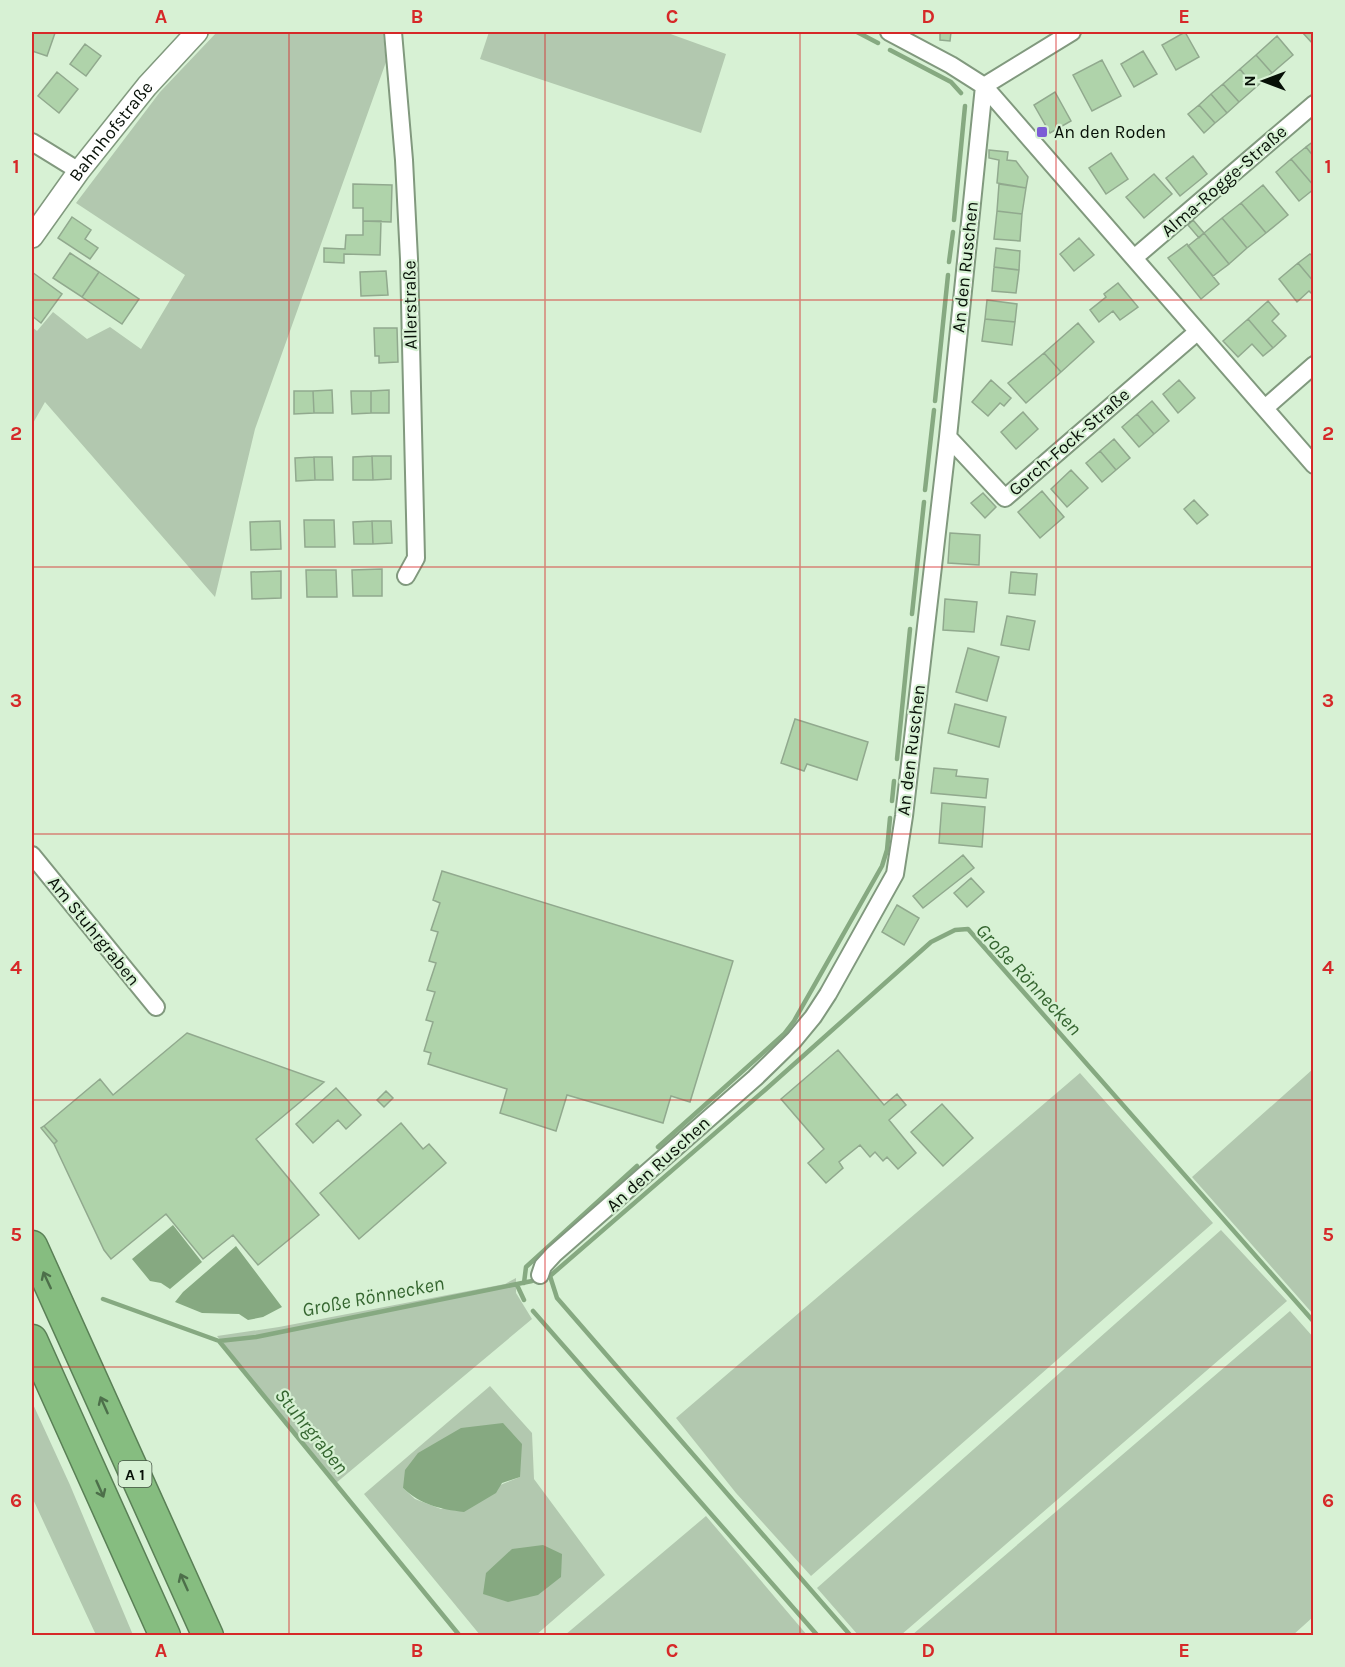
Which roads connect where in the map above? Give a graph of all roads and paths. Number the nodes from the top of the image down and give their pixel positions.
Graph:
1 (197, 32) edge
2 (393, 32) edge
3 (889, 32) edge
4 (1072, 32) edge
5 (984, 86) junction
6 (1314, 104) edge
7 (32, 142) edge
8 (79, 171) junction
9 (32, 237) edge
10 (1134, 258) junction
11 (1197, 332) junction
12 (1314, 365) edge
13 (1265, 408) junction
14 (948, 437) junction
15 (1314, 465) edge
16 (406, 576) dead end
17 (32, 855) edge
18 (156, 1007) dead end
19 (32, 1247) edge
20 (540, 1275) dead end
21 (32, 1340) edge
22 (165, 1635) edge
23 (208, 1635) edge

1 - 8 street, Bahnhofstraße
2 - 16 street, Allerstraße
3 - 5 street
4 - 5 street
5 - 10 street
5 - 14 street, An den Ruschen
6 - 10 street, Alma-Rogge-Straße
7 - 8 street
8 - 9 street, Bahnhofstraße
10 - 11 street
11 - 13 street
11 - 14 street, Gorch-Fock-Straße
12 - 13 street
13 - 15 street
14 - 20 street, An den Ruschen
17 - 18 street, Am Stuhrgraben
23 -> 19 highway, A 1
21 -> 22 highway, A 1

